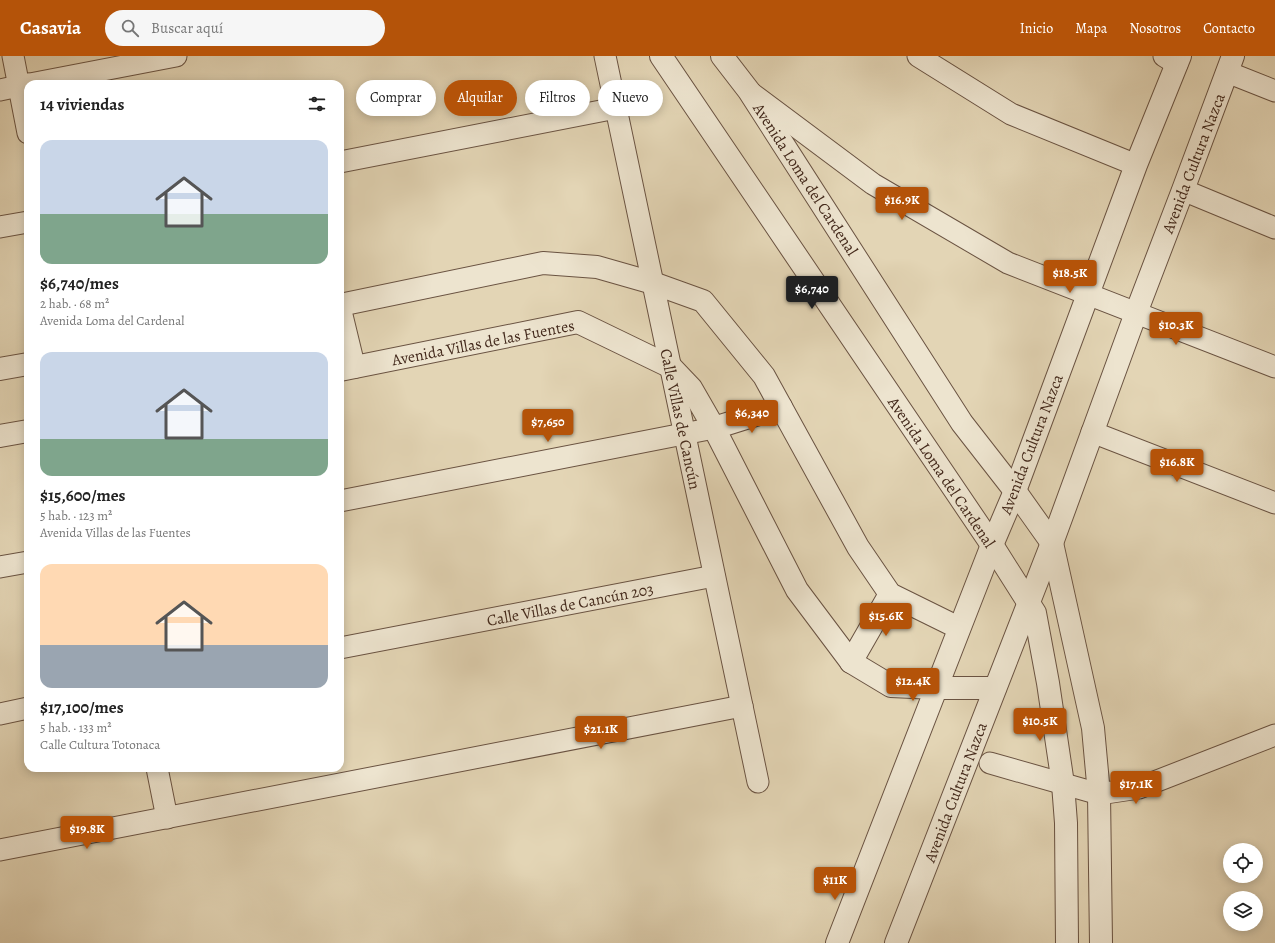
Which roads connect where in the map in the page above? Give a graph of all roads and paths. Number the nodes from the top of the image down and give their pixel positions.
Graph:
1 (12, 56) edge
2 (176, 56) edge
3 (605, 56) edge
4 (661, 56) edge
5 (722, 56) edge
6 (918, 56) edge
7 (1174, 59) edge
8 (1230, 64) edge
9 (50, 80) edge
10 (610, 80) edge
11 (19, 86) edge
12 (749, 91) junction
13 (1275, 91) edge
14 (24, 112) edge
15 (598, 112) edge
16 (618, 116) edge
17 (344, 161) edge
18 (1136, 165) junction
19 (1183, 190) junction
20 (24, 223) edge
21 (0, 227) edge
22 (1275, 228) edge
23 (653, 283) junction
24 (1088, 294) junction
25 (344, 305) edge
26 (1136, 313) junction
27 (344, 343) edge
28 (24, 365) edge
29 (671, 367) junction
30 (1275, 367) edge
31 (347, 368) edge
32 (0, 369) edge
33 (780, 407) junction
34 (714, 428) junction
35 (24, 432) edge
36 (1092, 432) junction
37 (684, 433) junction
38 (0, 436) edge
39 (1015, 491) junction
40 (344, 500) edge
41 (1275, 503) edge
42 (1052, 543) junction
43 (992, 545) junction
44 (24, 563) edge
45 (0, 567) edge
46 (714, 576) junction
47 (890, 594) junction
48 (1029, 602) junction
49 (959, 628) junction
50 (344, 647) edge
51 (852, 662) junction
52 (936, 688) junction
53 (995, 688) junction
54 (742, 706) junction
55 (24, 709) edge
56 (0, 714) edge
57 (1275, 735) edge
58 (990, 763) dead end
59 (158, 772) edge
60 (758, 782) dead end
61 (1063, 784) junction
62 (1099, 794) junction
63 (167, 818) junction
64 (0, 850) edge
65 (837, 943) edge
66 (896, 943) edge
67 (1067, 943) edge
68 (1101, 943) edge

1 - 11 street
2 - 9 street
3 - 10 street, Calle Villas de Cancún
4 - 43 street, Avenida Loma del Cardenal
5 - 12 street, Avenida Loma del Cardenal
6 - 18 street
7 - 18 street, Avenida Cultura Nazca
8 - 13 street
8 - 19 street, Avenida Cultura Nazca
11 - 14 street
12 - 24 street
12 - 39 street, Avenida Loma del Cardenal
15 - 17 street
16 - 23 street, Calle Villas de Cancún
18 - 24 street, Avenida Cultura Nazca
19 - 22 street
19 - 26 street, Avenida Cultura Nazca
20 - 21 street
23 - 25 street
23 - 29 street, Calle Villas de Cancún
23 - 33 street
24 - 26 street
24 - 39 street, Avenida Cultura Nazca
26 - 30 street
26 - 36 street, Avenida Cultura Nazca
27 - 31 street
28 - 32 street
29 - 31 street, Avenida Villas de las Fuentes
29 - 34 street, Avenida Villas de las Fuentes
29 - 37 street, Calle Villas de Cancún
33 - 34 street
33 - 47 street
34 - 37 street
34 - 51 street, Avenida Villas de las Fuentes
35 - 38 street
36 - 41 street
36 - 42 street, Avenida Cultura Nazca
37 - 40 street
37 - 46 street, Calle Villas de Cancún
39 - 42 street, Avenida Loma del Cardenal
39 - 43 street, Avenida Cultura Nazca
42 - 48 street, Avenida Cultura Nazca
42 - 62 street, Avenida Loma del Cardenal
43 - 48 street, Avenida Loma del Cardenal
43 - 49 street, Avenida Cultura Nazca
44 - 45 street
46 - 50 street, Calle Villas de Cancún 203
46 - 54 street, Calle Villas de Cancún
47 - 49 street
47 - 51 street
48 - 53 street, Avenida Cultura Nazca
48 - 61 street, Avenida Loma del Cardenal
49 - 52 street, Avenida Cultura Nazca
51 - 52 street, Avenida Villas de las Fuentes
52 - 53 street, Avenida Villas de las Fuentes
52 - 65 street, Avenida Cultura Nazca
53 - 66 street, Avenida Cultura Nazca
54 - 60 street, Calle Villas de Cancún
54 - 63 street
55 - 56 street
57 - 62 street
58 - 61 street
59 - 63 street
61 - 62 street
61 - 67 street, Avenida Loma del Cardenal
62 - 68 street, Avenida Loma del Cardenal
63 - 64 street

